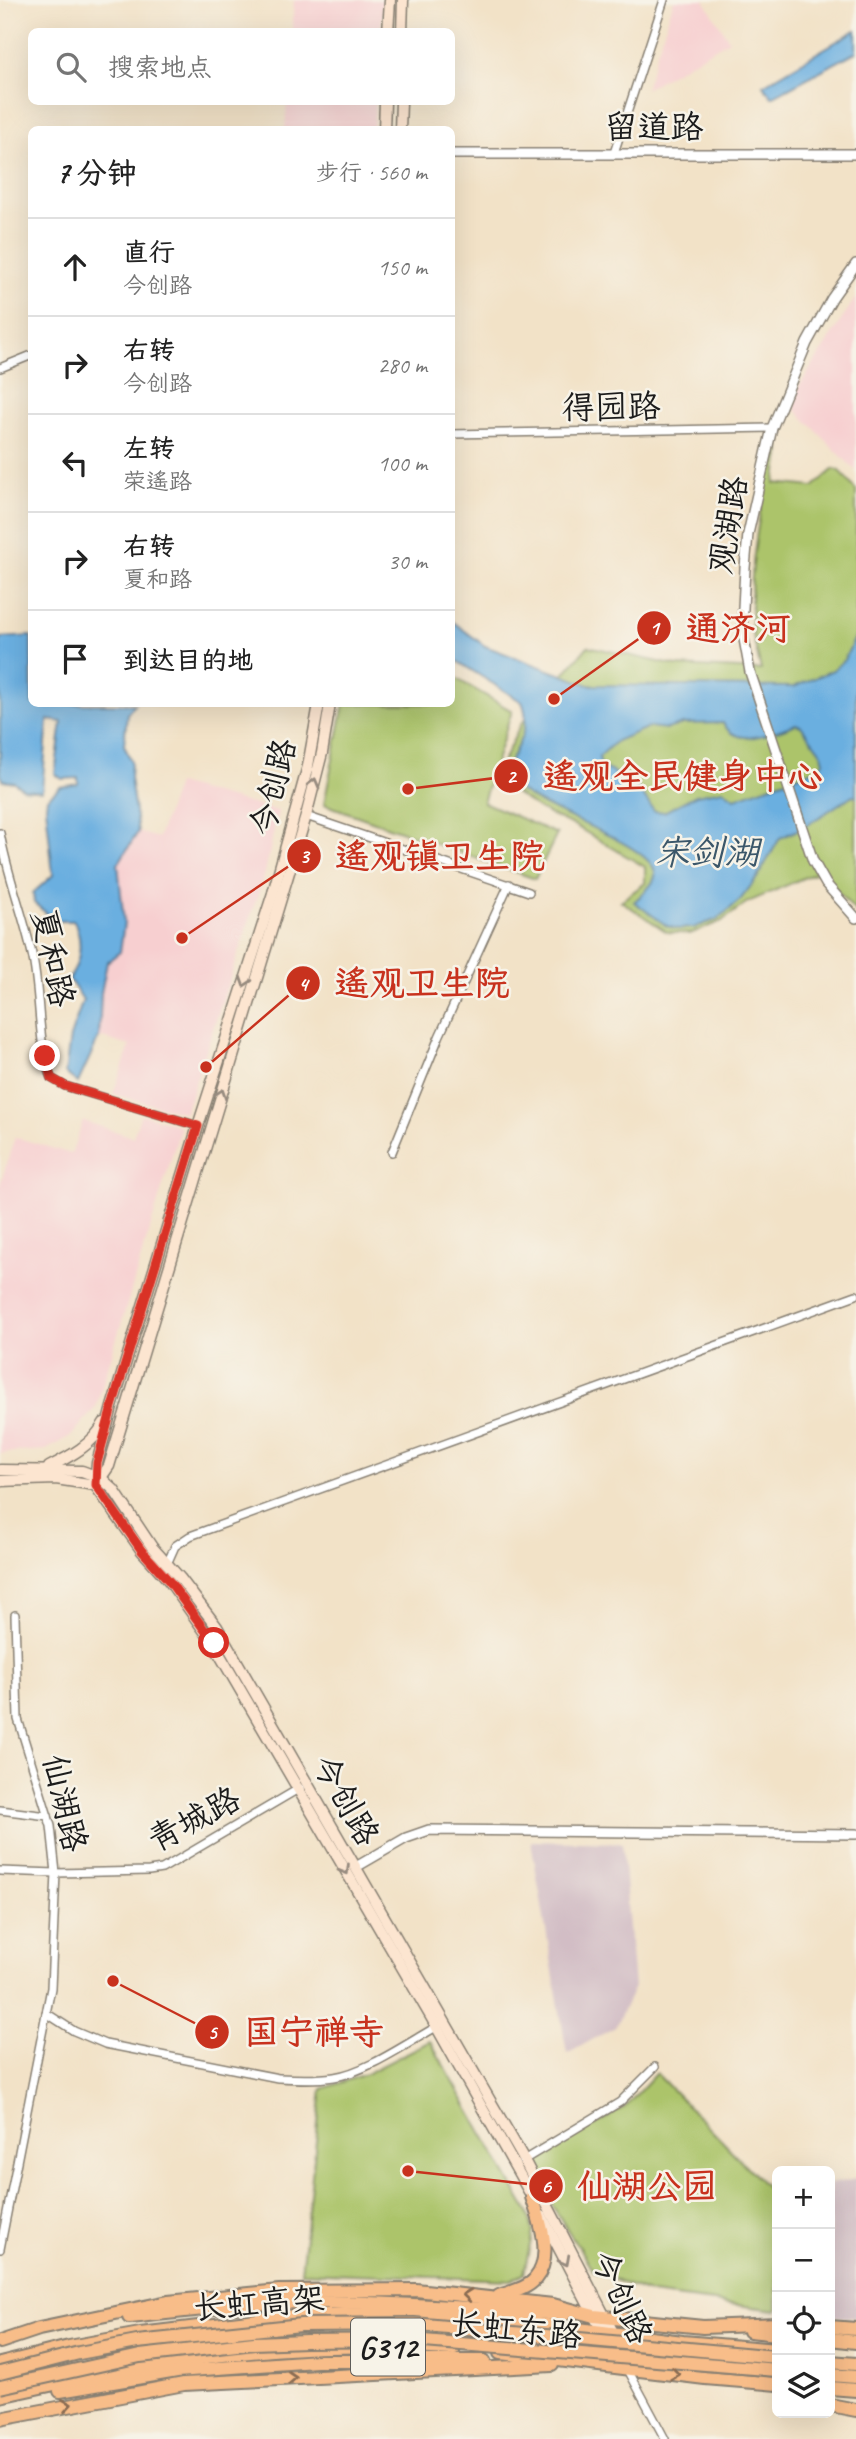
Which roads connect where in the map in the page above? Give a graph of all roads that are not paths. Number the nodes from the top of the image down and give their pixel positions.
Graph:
1 (390, 0) edge
2 (403, 0) edge
3 (664, 0) edge
4 (388, 28) edge
5 (402, 28) edge
6 (385, 105) edge
7 (401, 105) edge
8 (384, 126) edge
9 (400, 126) edge
10 (614, 153) junction
11 (455, 154) edge
12 (856, 154) edge
13 (856, 264) edge
14 (28, 357) edge
15 (0, 368) edge
16 (772, 428) junction
17 (455, 434) edge
18 (319, 707) edge
19 (330, 707) edge
20 (306, 816) junction
21 (0, 833) edge
22 (509, 884) junction
23 (529, 892) dead end
24 (856, 918) edge
25 (198, 1126) junction
26 (392, 1152) dead end
27 (856, 1295) edge
28 (112, 1407) junction
29 (45, 1469) junction
30 (0, 1470) edge
31 (97, 1479) junction
32 (0, 1481) edge
33 (167, 1564) junction
34 (15, 1615) dead end
35 (302, 1787) junction
36 (0, 1810) edge
37 (48, 1816) junction
38 (856, 1834) edge
39 (356, 1867) junction
40 (0, 1871) edge
41 (56, 1872) junction
42 (46, 2012) junction
43 (441, 2025) junction
44 (655, 2067) dead end
45 (520, 2162) junction
46 (533, 2197) junction
47 (0, 2249) edge
48 (492, 2298) junction
49 (600, 2316) junction
50 (772, 2323) edge
51 (703, 2327) junction
52 (835, 2327) edge
53 (856, 2329) edge
54 (608, 2332) junction
55 (772, 2334) edge
56 (835, 2340) edge
57 (0, 2342) edge
58 (856, 2342) edge
59 (0, 2349) edge
60 (772, 2350) edge
61 (835, 2355) edge
62 (772, 2357) edge
63 (856, 2357) edge
64 (835, 2362) edge
65 (0, 2364) edge
66 (856, 2364) edge
67 (568, 2365) junction
68 (608, 2366) junction
69 (627, 2368) junction
70 (772, 2370) edge
71 (0, 2373) edge
72 (835, 2375) edge
73 (856, 2377) edge
74 (0, 2387) edge
75 (835, 2388) edge
76 (772, 2389) edge
77 (856, 2390) edge
78 (0, 2396) edge
79 (835, 2399) edge
80 (856, 2401) edge
81 (0, 2404) edge
82 (835, 2405) edge
83 (856, 2410) edge
84 (0, 2419) edge
85 (665, 2439) edge

1 - 4 main road
2 - 5 main road
3 - 10 street
6 - 8 main road
7 - 9 main road
10 - 11 street, 留道路
10 - 12 street, 留道路
13 - 16 street, 观湖路
14 - 15 street
16 - 17 street, 得园路
16 - 24 street, 观湖路
18 -> 25 main road, 今创路
20 -> 19 main road, 今创路
20 - 22 street
31 -> 20 main road, 今创路
21 - 25 street, 夏和路
22 - 23 street
22 - 26 street
25 - 28 main road, 今创路
27 - 33 street
28 - 29 main road
28 - 31 main road, 今创路
29 - 30 main road
29 - 31 main road
31 - 32 main road
31 - 33 main road, 今创路
31 - 35 main road, 今创路
33 - 35 main road, 今创路
34 - 37 street, 仙湖路
35 - 39 main road, 今创路
35 - 41 street, 青城路
35 -> 43 main road, 今创路
36 - 37 street
37 - 41 street, 仙湖路
38 - 39 street
39 - 43 main road, 今创路
40 - 41 street, 青城路
41 - 42 street, 仙湖路
42 - 43 street
42 - 47 street, 仙湖路
43 - 45 main road, 今创路
44 - 45 street
45 - 46 main road, 今创路
45 - 49 main road, 今创路
46 - 48 highway
46 -> 49 main road, 今创路
48 - 49 highway
48 -> 57 highway
49 - 51 highway
49 - 54 main road, 今创路
49 - 59 highway
50 - 51 highway
51 - 55 highway
52 - 53 highway
54 - 60 highway, 长虹东路 / G312
54 - 65 highway, 长虹东路 / G312
54 - 69 main road, 今创路
56 - 58 highway
61 - 63 highway
62 - 71 highway, 长虹高架, bridge
64 - 66 highway
67 - 68 highway
67 - 81 highway
84 -> 67 highway
68 - 69 highway, 长虹东路 / G312
68 - 78 highway, 长虹东路 / G312
69 -> 76 highway, 长虹东路 / G312
69 - 85 street
70 - 74 highway, bridge
72 - 73 highway
75 - 77 highway
79 - 80 highway
82 - 83 highway

